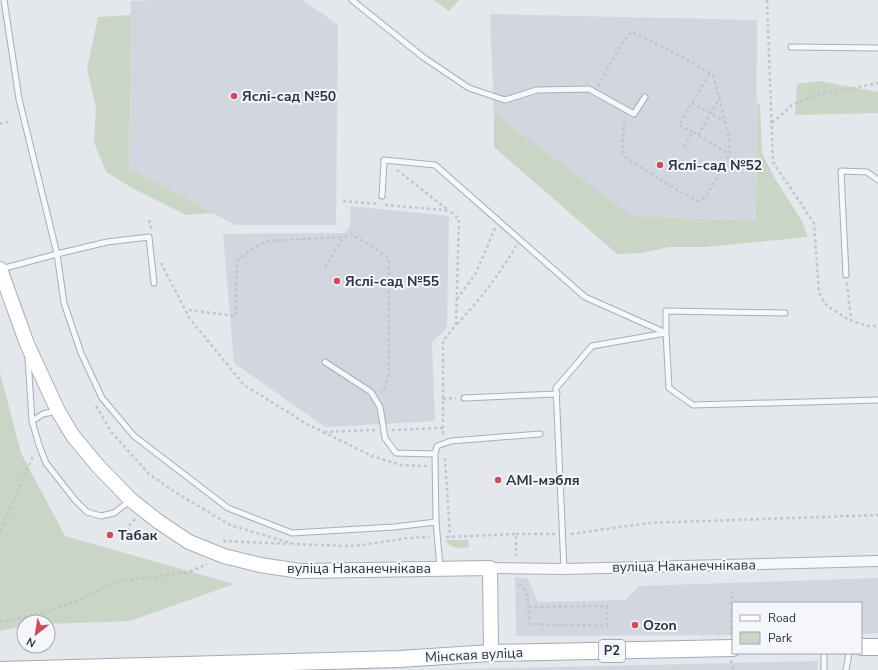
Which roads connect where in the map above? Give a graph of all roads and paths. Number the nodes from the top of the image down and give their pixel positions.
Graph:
1 (4, 0) edge
2 (352, 0) edge
3 (767, 0) edge
4 (791, 47) dead end
5 (878, 48) edge
6 (710, 73) junction
7 (878, 83) edge
8 (594, 92) junction
9 (645, 97) dead end
10 (720, 97) junction
11 (692, 103) junction
12 (625, 109) junction
13 (711, 114) junction
14 (8, 122) dead end
15 (726, 122) junction
16 (0, 124) edge
17 (772, 124) junction
18 (693, 132) junction
19 (698, 136) junction
20 (684, 147) dead end
21 (730, 154) junction
22 (384, 160) junction
23 (878, 180) edge
24 (382, 196) dead end
25 (343, 201) dead end
26 (450, 212) junction
27 (149, 220) dead end
28 (498, 220) junction
29 (153, 235) dead end
30 (344, 237) junction
31 (520, 239) junction
32 (57, 254) junction
33 (159, 257) dead end
34 (325, 267) dead end
35 (0, 269) edge
36 (846, 275) joint
37 (154, 283) dead end
38 (457, 299) junction
39 (189, 310) dead end
40 (785, 313) dead end
41 (851, 320) junction
42 (456, 325) junction
43 (878, 326) edge
44 (666, 333) junction
45 (27, 344) junction
46 (325, 362) dead end
47 (557, 394) junction
48 (374, 398) junction
49 (464, 398) joint
50 (443, 399) junction
51 (93, 400) dead end
52 (878, 400) edge
53 (58, 411) junction
54 (32, 421) junction
55 (540, 434) dead end
56 (444, 444) junction
57 (39, 445) junction
58 (435, 454) junction
59 (435, 466) junction
60 (446, 466) junction
61 (131, 500) junction
62 (878, 515) edge
63 (436, 522) junction
64 (0, 531) edge
65 (516, 534) junction
66 (563, 535) junction
67 (438, 537) junction
68 (450, 537) junction
69 (224, 556) junction
70 (516, 556) dead end
71 (878, 562) edge
72 (440, 568) junction
73 (490, 568) junction
74 (564, 569) junction
75 (519, 584) dead end
76 (732, 592) dead end
77 (528, 607) junction
78 (0, 622) edge
79 (862, 647) edge
80 (878, 647) edge
81 (732, 648) edge
82 (491, 653) junction
83 (824, 654) edge
84 (849, 654) edge
85 (0, 670) edge
86 (733, 670) edge
87 (824, 670) edge
88 (846, 670) edge

1 - 32 lane
2 - 8 lane
3 - 17 path
4 - 5 lane
6 - 8 path
6 - 10 path
6 - 11 path
7 - 17 path
8 - 12 lane
9 - 12 lane
10 - 13 path
10 - 15 path
11 - 13 path
11 - 18 path
12 - 21 path
13 - 15 path
13 - 19 path
14 - 16 path
15 - 21 path
17 - 41 path
18 - 19 path
18 - 20 path
19 - 21 path
22 - 24 lane
22 - 26 path
22 - 28 lane
23 - 36 lane
25 - 26 path
26 - 38 path
27 - 29 path
28 - 31 lane
28 - 38 path
30 - 34 path
30 - 39 path
30 - 48 path
31 - 42 path
31 - 44 lane
32 - 35 lane
32 - 37 lane
32 - 63 lane
33 - 59 path
35 - 45 main road, вуліца Наканечнікава
36 - 41 path
38 - 42 path
40 - 44 lane
41 - 43 path
42 - 50 path
44 - 47 lane
44 - 52 lane
45 - 53 main road, вуліца Наканечнікава
45 - 54 lane
46 - 48 lane
47 - 49 lane
47 - 66 lane
48 - 58 lane
49 - 50 path
50 - 56 path
51 - 67 path
53 - 54 lane
53 - 61 main road, вуліца Наканечнікава
54 - 57 lane
55 - 56 lane
56 - 58 lane
56 - 60 path
57 - 61 lane
57 - 64 path
58 - 59 lane
59 - 60 path
59 - 63 lane
60 - 68 path
61 - 69 main road, вуліца Наканечнікава
62 - 66 path
63 - 67 lane
65 - 66 path
65 - 68 path
65 - 70 path
66 - 74 lane
67 - 68 path
67 - 72 lane
69 - 72 main road, вуліца Наканечнікава
69 - 78 path
71 - 74 street, вуліца Наканечнікава
72 - 73 main road, вуліца Наканечнікава
73 - 74 street, вуліца Наканечнікава
73 - 82 main road
75 - 77 path
76 - 81 path
77 - 77 path
79 - 80 main road
81 - 82 main road, Мінская вуліца / Р2
81 - 86 path
82 - 85 main road, Мінская вуліца / Р2
83 - 87 lane
84 - 88 lane

